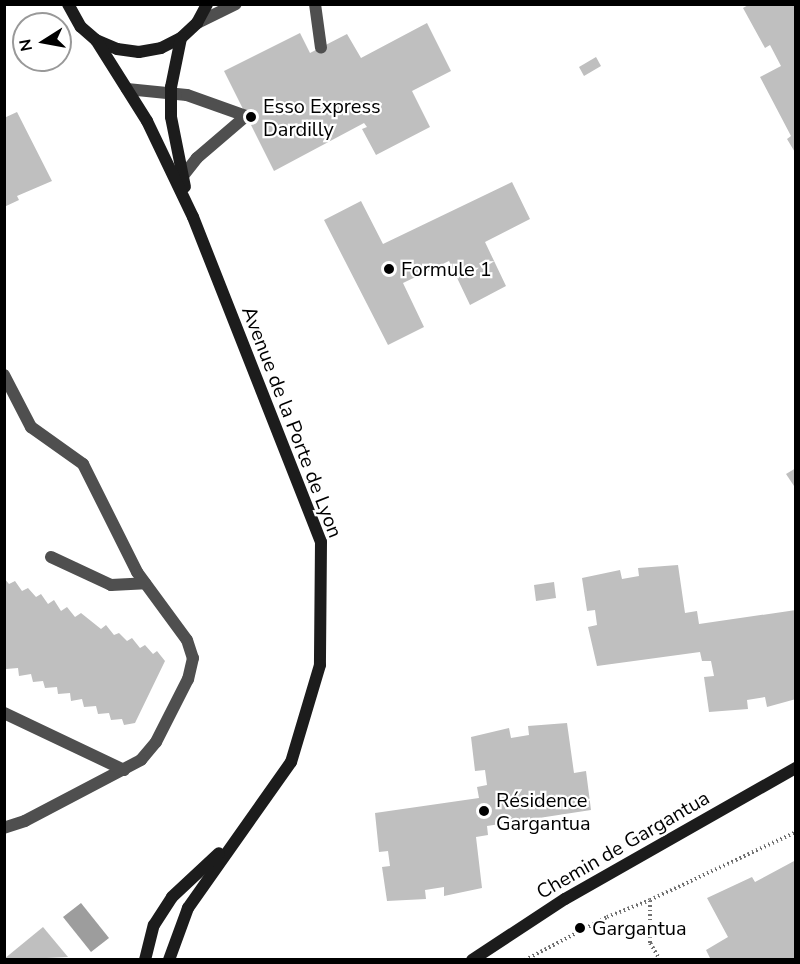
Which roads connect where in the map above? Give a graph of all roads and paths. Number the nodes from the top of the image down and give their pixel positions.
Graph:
1 (68, 4) edge
2 (207, 4) edge
3 (236, 4) edge
4 (315, 4) edge
5 (196, 23) junction
6 (181, 38) junction
7 (96, 40) junction
8 (321, 48) dead end
9 (127, 89) junction
10 (171, 93) junction
11 (182, 177) junction
12 (193, 217) junction
13 (4, 375) edge
14 (51, 557) dead end
15 (145, 583) junction
16 (4, 713) edge
17 (795, 768) edge
18 (124, 770) junction
19 (4, 828) edge
20 (795, 832) edge
21 (234, 841) junction
22 (650, 900) junction
23 (145, 960) edge
24 (169, 960) edge
25 (472, 960) edge
26 (525, 960) edge
27 (660, 960) edge

1 - 7 street, Avenue de la Porte de Lyon
2 - 5 street
3 - 5 street
4 - 8 street
5 - 6 street
6 - 7 street
6 - 10 street, Avenue de la Porte de Lyon
7 - 9 street, Avenue de la Porte de Lyon
9 - 10 street
9 - 12 street, Avenue de la Porte de Lyon
10 - 11 street, Avenue de la Porte de Lyon
10 - 11 street
11 - 12 street, Avenue de la Porte de Lyon
12 - 21 street, Avenue de la Porte de Lyon
13 - 15 street
14 - 15 street
15 - 18 street
16 - 18 street
17 - 25 street, Chemin de Gargantua
18 - 19 street
20 - 22 path
21 - 23 street, Avenue de la Porte de Lyon
21 - 24 street, Avenue de la Porte de Lyon
22 - 26 path
22 - 27 path

